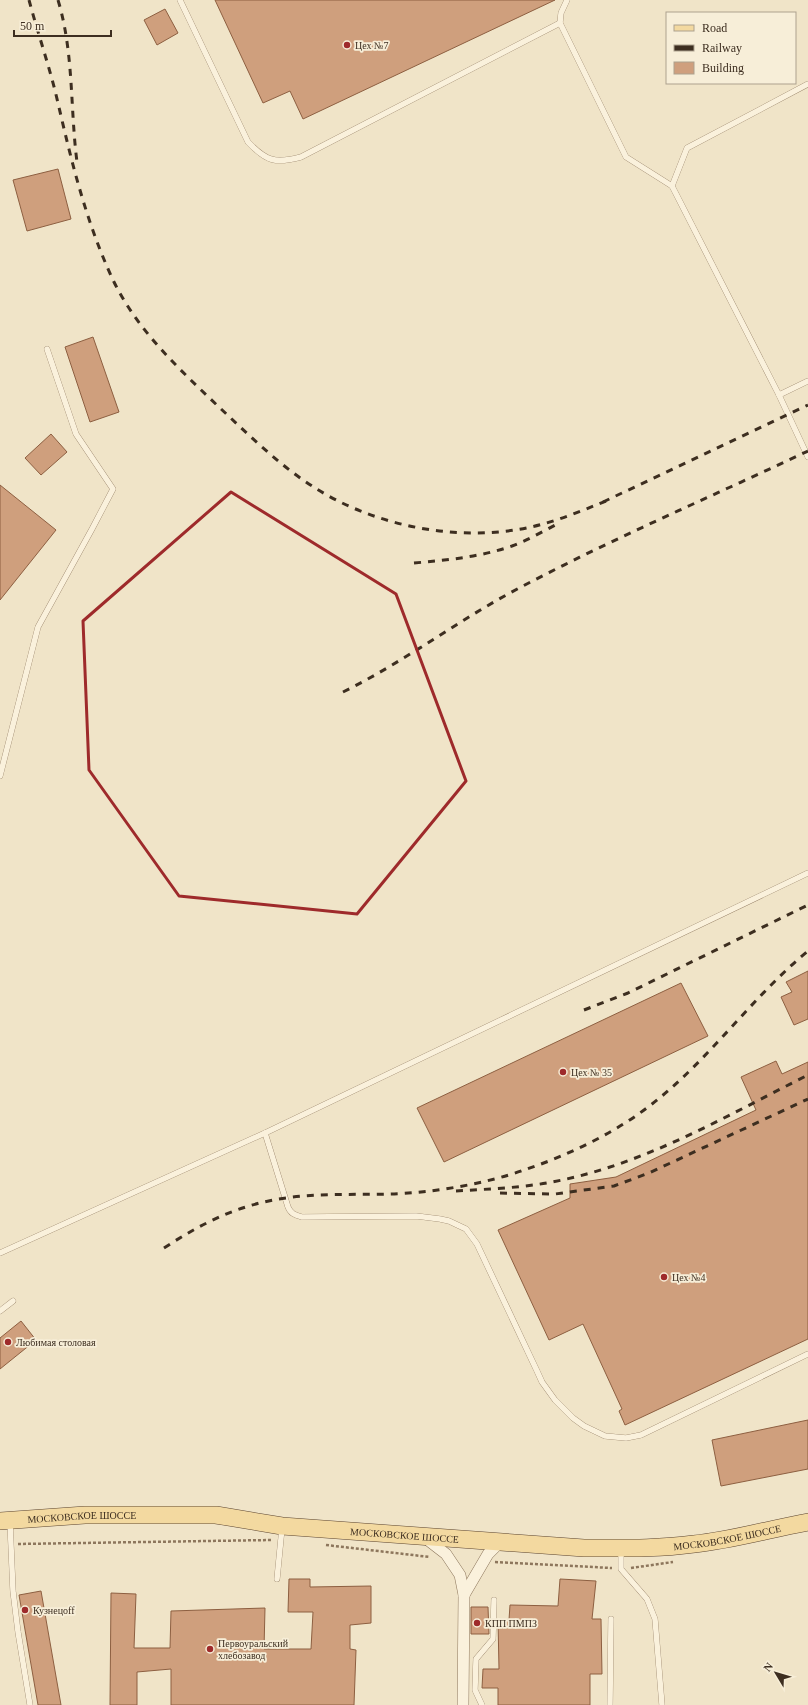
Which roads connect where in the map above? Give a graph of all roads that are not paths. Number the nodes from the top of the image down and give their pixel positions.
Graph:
1 (180, 0) edge
2 (566, 0) edge
3 (560, 23) junction
4 (808, 84) edge
5 (672, 186) junction
6 (47, 350) dead end
7 (808, 381) edge
8 (779, 395) junction
9 (808, 457) edge
10 (0, 776) edge
11 (808, 873) edge
12 (265, 1133) junction
13 (0, 1253) edge
14 (13, 1301) dead end
15 (0, 1311) edge
16 (808, 1354) edge
17 (5, 1520) edge
18 (808, 1522) edge
19 (282, 1526) junction
20 (421, 1536) junction
21 (500, 1541) junction
22 (620, 1548) junction
23 (277, 1579) dead end
24 (464, 1595) junction
25 (494, 1600) dead end
26 (611, 1619) dead end
27 (30, 1705) edge
28 (463, 1705) edge
29 (482, 1705) edge
30 (610, 1705) edge
31 (662, 1705) edge

1 - 3 lane
2 - 3 lane
3 - 5 lane
4 - 5 lane
5 - 8 lane
6 - 10 lane
7 - 8 lane
8 - 9 lane
11 - 12 lane
12 - 13 lane
12 - 16 lane
14 - 15 lane
17 - 19 main road, МОСКОВСКОЕ ШОССЕ
17 - 27 lane
18 - 22 main road, МОСКОВСКОЕ ШОССЕ
19 - 20 main road, МОСКОВСКОЕ ШОССЕ
19 - 23 lane
20 - 21 main road, МОСКОВСКОЕ ШОССЕ
20 - 24 street
21 - 22 main road, МОСКОВСКОЕ ШОССЕ
21 - 24 street
22 - 31 lane
24 - 28 street
25 - 29 lane
26 - 30 lane

